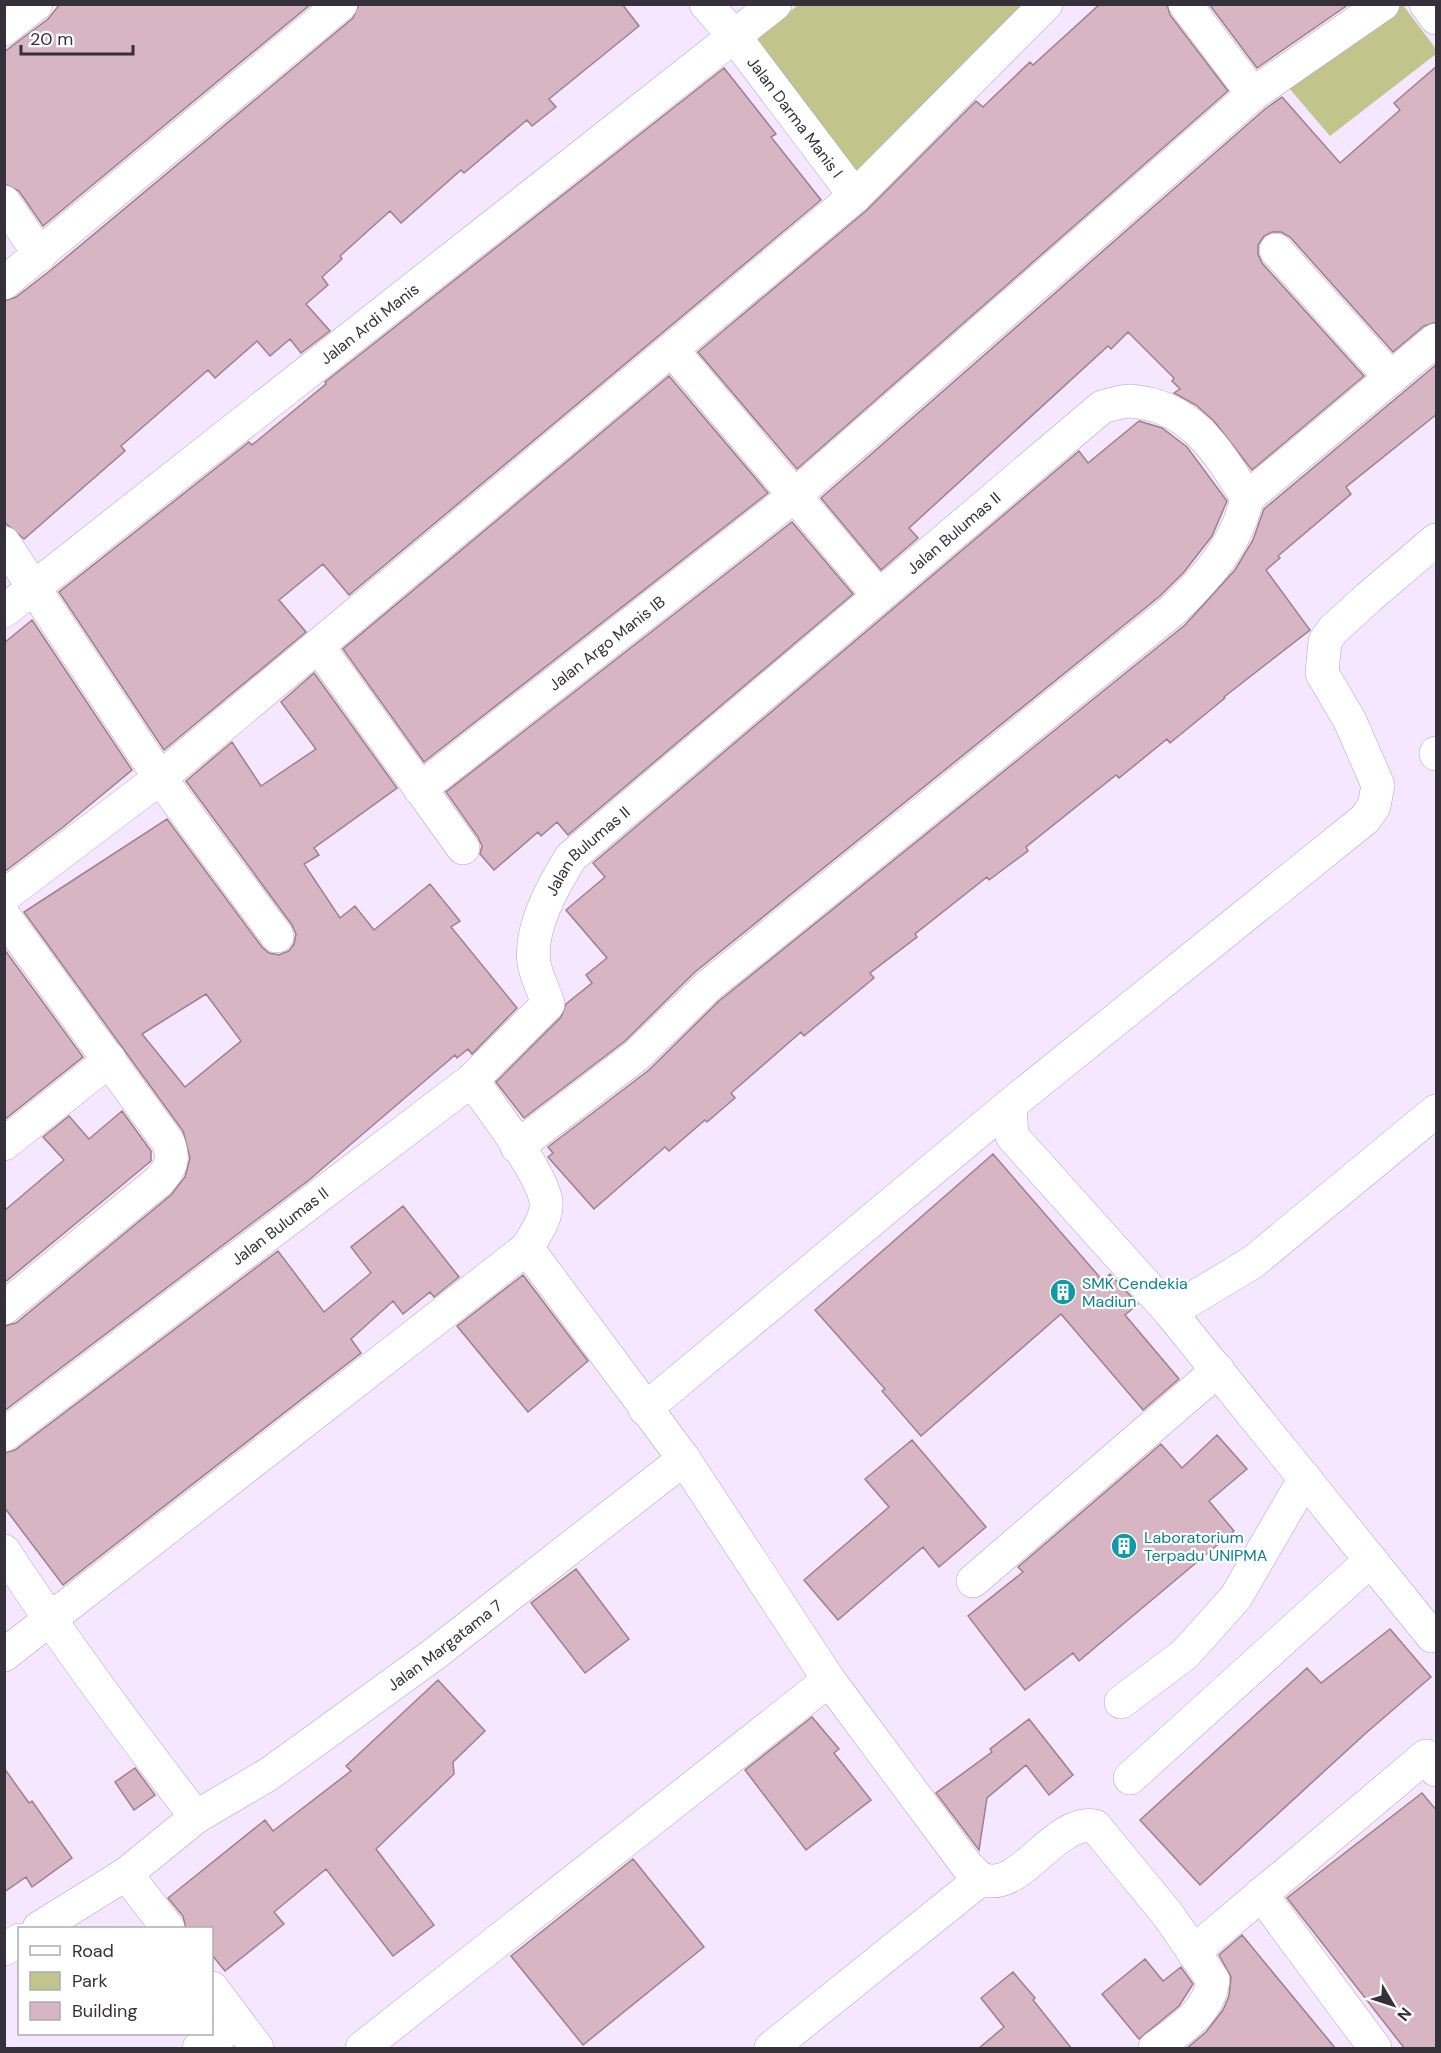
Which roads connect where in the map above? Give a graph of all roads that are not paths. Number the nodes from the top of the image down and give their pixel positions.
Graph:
1 (36, 4) edge
2 (341, 4) edge
3 (706, 4) edge
4 (775, 4) edge
5 (1046, 4) edge
6 (1185, 4) edge
7 (1383, 4) edge
8 (1426, 4) edge
9 (1437, 18) edge
10 (4, 29) edge
11 (735, 37) junction
12 (1252, 94) junction
13 (855, 196) junction
14 (4, 202) edge
15 (1276, 250) dead end
16 (40, 255) junction
17 (4, 283) edge
18 (1437, 340) edge
19 (673, 351) junction
20 (1391, 378) junction
21 (793, 497) junction
22 (1247, 498) junction
23 (1437, 540) edge
24 (4, 543) edge
25 (36, 588) junction
26 (879, 596) junction
27 (4, 611) edge
28 (318, 646) junction
29 (160, 778) junction
30 (420, 789) junction
31 (463, 848) dead end
32 (4, 897) edge
33 (4, 916) edge
34 (277, 936) dead end
35 (110, 1060) junction
36 (472, 1080) junction
37 (1010, 1105) junction
38 (1436, 1110) edge
39 (4, 1144) edge
40 (517, 1147) junction
41 (527, 1248) junction
42 (4, 1308) edge
43 (1170, 1312) junction
44 (1218, 1370) junction
45 (645, 1409) junction
46 (4, 1435) edge
47 (684, 1459) junction
48 (1305, 1478) junction
49 (4, 1551) edge
50 (1371, 1560) junction
51 (973, 1581) dead end
52 (50, 1621) junction
53 (1432, 1636) dead end
54 (4, 1655) edge
55 (829, 1680) junction
56 (1121, 1702) dead end
57 (1433, 1758) edge
58 (1130, 1778) dead end
59 (196, 1817) junction
60 (126, 1874) junction
61 (981, 1879) junction
62 (1261, 1894) junction
63 (42, 1927) edge
64 (166, 1927) edge
65 (18, 1941) edge
66 (4, 1949) edge
67 (1193, 1953) junction
68 (213, 1989) edge
69 (248, 2036) edge
70 (199, 2049) edge
71 (362, 2049) edge
72 (771, 2049) edge
73 (1155, 2049) edge
74 (1375, 2049) edge

1 - 10 street
2 - 16 street
3 - 11 street, Jalan Darma Manis I
4 - 11 street, Jalan Ardi Manis
5 - 13 street
6 - 12 street
7 - 12 street, Jalan Argo Manis IB
8 - 9 street
11 - 13 street, Jalan Darma Manis I
11 - 25 street, Jalan Ardi Manis
12 - 21 street, Jalan Argo Manis IB
13 - 19 street
14 - 16 street
15 - 20 street
16 - 17 street
18 - 20 street
19 - 21 street
19 - 28 street
20 - 22 street
21 - 26 street
21 - 30 street, Jalan Argo Manis IB
22 - 26 street, Jalan Bulumas II
22 - 40 street
23 - 37 street
24 - 25 street
25 - 27 street, Jalan Ardi Manis
25 - 29 street
26 - 36 street, Jalan Bulumas II
28 - 29 street
28 - 30 street
29 - 32 street
29 - 34 street
30 - 31 street
33 - 35 street
35 - 39 street
35 - 42 street
36 - 40 street
36 - 46 street, Jalan Bulumas II
37 - 43 street
37 - 45 street
38 - 43 street
40 - 41 street
41 - 45 street
41 - 52 street
43 - 44 street
44 - 48 street
44 - 51 street
45 - 47 street
47 - 55 street
47 - 59 street, Jalan Margatama 7
48 - 50 street
48 - 56 street
49 - 52 street
50 - 53 street
50 - 58 street
52 - 54 street
52 - 59 street
55 - 61 street
55 - 71 street
57 - 62 street
59 - 60 street, Jalan Margatama 7
60 - 63 street, Jalan Margatama 7
60 - 64 street
61 - 67 street
61 - 72 street
62 - 67 street
62 - 74 street
65 - 66 street
67 - 73 street
68 - 69 street
69 - 70 street

